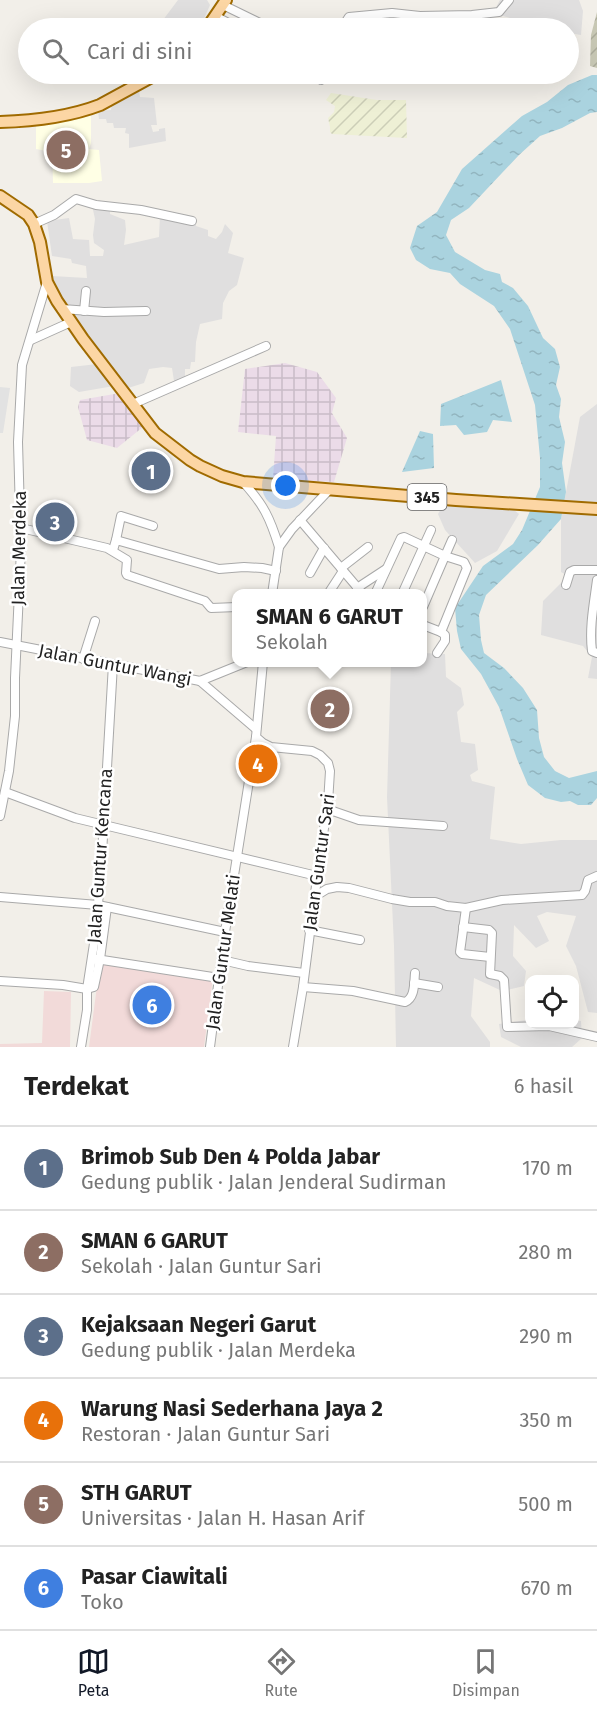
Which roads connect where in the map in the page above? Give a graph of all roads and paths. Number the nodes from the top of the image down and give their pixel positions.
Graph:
1 (509, 0) edge
2 (224, 2) edge
3 (215, 16) joint
4 (425, 16) joint
5 (219, 18) edge
6 (252, 18) edge
7 (349, 18) edge
8 (139, 84) edge
9 (1, 123) edge
10 (0, 196) edge
11 (192, 221) dead end
12 (34, 224) junction
13 (47, 282) junction
14 (86, 291) dead end
15 (62, 309) junction
16 (84, 311) junction
17 (146, 311) dead end
18 (71, 322) junction
19 (31, 340) junction
20 (266, 346) dead end
21 (133, 404) junction
22 (243, 482) junction
23 (329, 490) junction
24 (597, 509) edge
25 (300, 520) junction
26 (153, 526) dead end
27 (21, 528) junction
28 (431, 530) dead end
29 (116, 540) junction
30 (452, 540) dead end
31 (424, 546) junction
32 (279, 547) junction
33 (369, 547) dead end
34 (324, 548) junction
35 (114, 550) junction
36 (445, 556) junction
37 (342, 569) junction
38 (386, 569) junction
39 (597, 570) edge
40 (276, 571) junction
41 (310, 573) dead end
42 (597, 580) edge
43 (566, 585) dead end
44 (274, 589) edge
45 (331, 589) edge
46 (359, 589) edge
47 (364, 589) edge
48 (377, 589) edge
49 (404, 589) edge
50 (427, 598) edge
51 (232, 607) edge
52 (95, 621) dead end
53 (427, 627) edge
54 (441, 632) junction
55 (0, 642) edge
56 (16, 646) junction
57 (437, 653) dead end
58 (597, 653) edge
59 (83, 659) junction
60 (113, 664) junction
61 (237, 667) edge
62 (263, 667) edge
63 (200, 681) junction
64 (256, 733) junction
65 (5, 792) junction
66 (327, 809) junction
67 (0, 816) edge
68 (103, 825) junction
69 (443, 826) dead end
70 (237, 856) junction
71 (317, 876) junction
72 (597, 876) edge
73 (0, 897) edge
74 (314, 897) junction
75 (98, 905) junction
76 (107, 907) junction
77 (466, 908) junction
78 (463, 927) junction
79 (309, 930) junction
80 (225, 932) junction
81 (360, 940) dead end
82 (490, 957) junction
83 (91, 958) junction
84 (100, 959) junction
85 (222, 960) junction
86 (304, 973) junction
87 (415, 973) dead end
88 (219, 978) junction
89 (0, 981) edge
90 (414, 984) junction
91 (303, 987) junction
92 (438, 987) dead end
93 (87, 989) junction
94 (597, 1037) edge
95 (81, 1047) edge
96 (210, 1047) edge
97 (293, 1047) edge

1 - 4 street
2 - 3 main road
2 - 6 street
3 - 5 street
4 - 7 street
8 - 9 main road
10 - 12 main road
11 - 12 street
12 - 13 main road, 345
13 - 15 main road, 345
13 - 19 street, Jalan Merdeka
14 - 16 street
15 - 16 street
15 - 18 main road, 345
16 - 17 street
18 - 19 street
18 - 21 main road, 345
19 - 27 street, Jalan Merdeka
20 - 21 street
21 - 22 main road, 345
22 - 23 main road, 345
22 - 32 street
23 - 24 main road, 345
23 - 25 street
25 - 32 street
25 - 34 street
26 - 29 street
27 - 35 street
27 - 56 street, Jalan Merdeka
28 - 31 street
29 - 35 street
29 - 40 street
30 - 36 street
31 - 36 street
31 - 38 street
31 - 49 street
32 - 40 street
33 - 37 street
34 - 37 street
34 - 41 street
35 - 51 street
36 - 50 street
36 - 54 street
37 - 45 street
37 - 46 street
38 - 47 street
38 - 48 street
39 - 43 street
40 - 44 street
42 - 58 street
52 - 59 street
53 - 54 street
54 - 57 street
55 - 56 street, Jalan Guntur Wangi
56 - 59 street, Jalan Guntur Wangi
56 - 65 street, Jalan Merdeka
59 - 60 street, Jalan Guntur Wangi
60 - 63 street, Jalan Guntur Wangi
60 - 68 street, Jalan Guntur Kencana
61 - 63 street, Jalan Guntur Wangi
62 - 64 street, Jalan Guntur Melati
63 - 64 street
64 - 66 street, Jalan Guntur Sari
64 - 70 street, Jalan Guntur Melati
65 - 67 street, Jalan Merdeka
65 - 68 street
66 - 69 street
66 - 71 street, Jalan Guntur Sari
68 - 70 street
68 - 75 street, Jalan Guntur Kencana
70 - 71 street
70 - 80 street, Jalan Guntur Melati
71 - 74 street, Jalan Guntur Sari
72 - 77 street
73 - 75 street
74 - 77 street
74 - 79 street, Jalan Guntur Sari
75 - 76 street
75 - 83 street, Jalan Guntur Kencana
76 - 80 street
76 - 84 street
77 - 78 street
78 - 82 street
78 - 82 street
79 - 81 street
79 - 86 street, Jalan Guntur Sari
80 - 85 street, Jalan Guntur Melati
82 - 94 street
83 - 84 street
83 - 93 street, Jalan Guntur Kencana
84 - 88 street
84 - 93 street
85 - 86 street
85 - 88 street, Jalan Guntur Melati
86 - 91 street, Jalan Guntur Sari
87 - 90 street
88 - 96 street, Jalan Guntur Melati
89 - 93 street
90 - 91 street
90 - 92 street
91 - 97 street, Jalan Guntur Sari
93 - 95 street, Jalan Guntur Kencana

